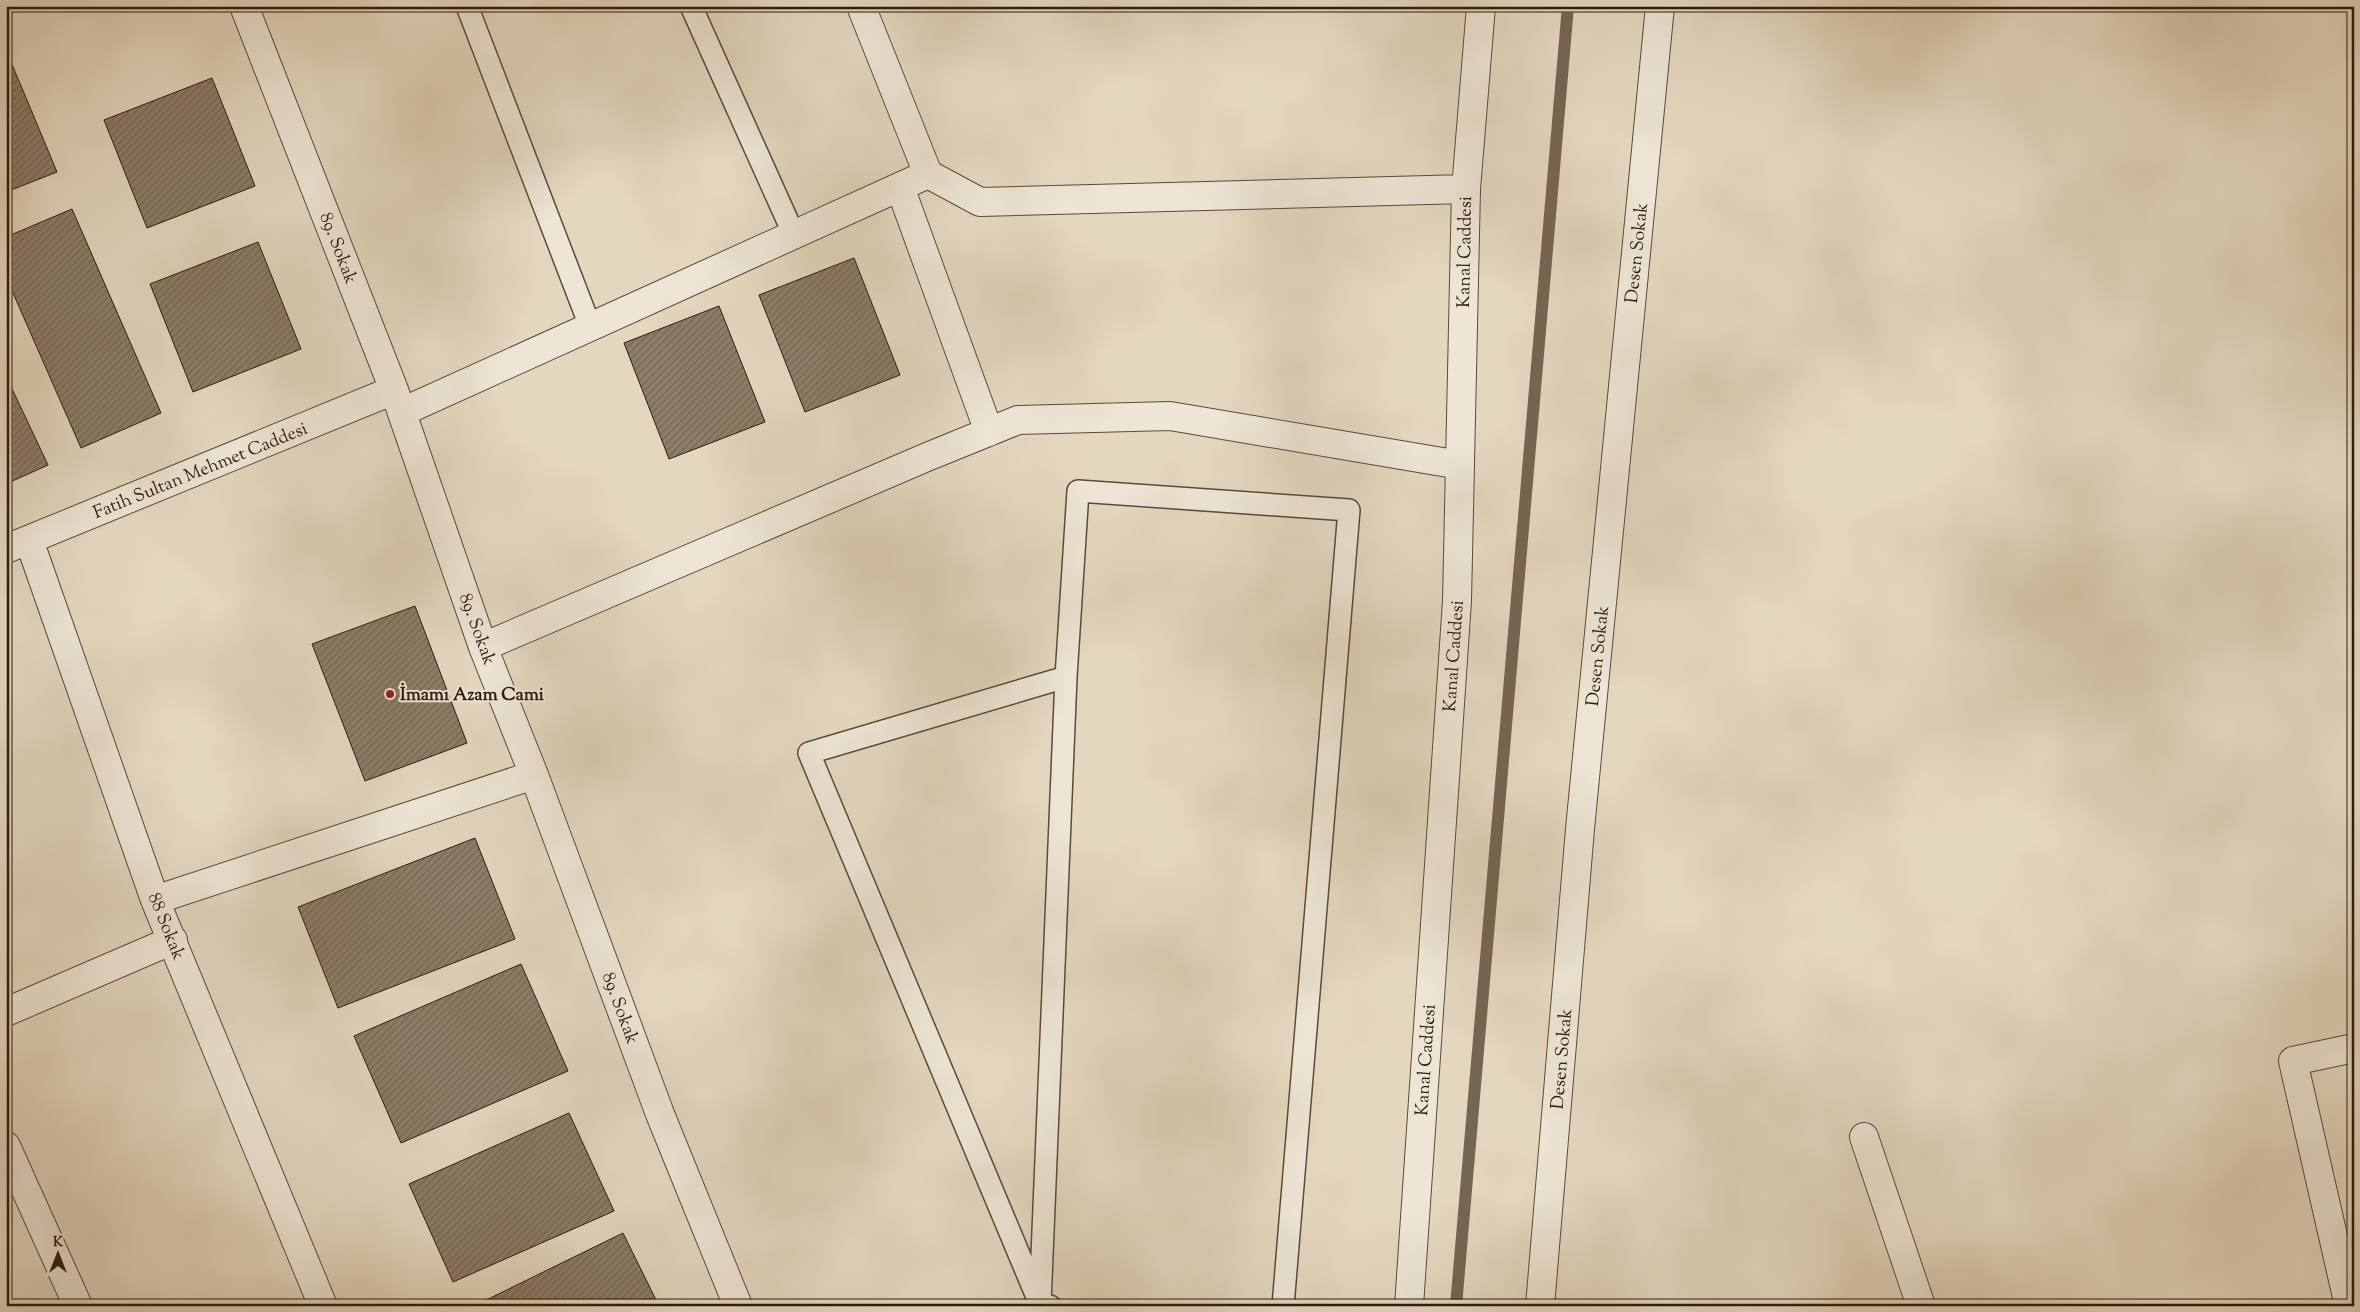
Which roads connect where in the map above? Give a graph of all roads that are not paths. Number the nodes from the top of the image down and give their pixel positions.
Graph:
1 (244, 6) edge
2 (467, 6) edge
3 (691, 6) edge
4 (861, 6) edge
5 (1480, 6) edge
6 (1660, 6) edge
7 (928, 174) junction
8 (900, 187) junction
9 (1466, 189) junction
10 (794, 235) junction
11 (590, 326) junction
12 (398, 401) junction
13 (989, 432) junction
14 (1460, 465) junction
15 (18, 544) edge
16 (483, 647) junction
17 (1066, 677) junction
18 (534, 775) junction
19 (155, 900) junction
20 (173, 940) junction
21 (6, 1012) edge
22 (2354, 1048) edge
23 (1864, 1138) dead end
24 (6, 1146) edge
25 (1045, 1305) edge
26 (78, 1306) edge
27 (323, 1306) edge
28 (738, 1306) edge
29 (1283, 1306) edge
30 (1409, 1306) edge
31 (1540, 1306) edge
32 (1921, 1306) edge
33 (2350, 1306) edge

1 - 12 street, 89. Sokak
2 - 11 lane
3 - 10 lane
4 - 7 street
5 - 9 street, Kanal Caddesi
6 - 31 street, Desen Sokak
7 - 8 street, Fatih Sultan Mehmet Caddesi
7 - 9 street
8 - 10 street, Fatih Sultan Mehmet Caddesi
8 - 13 street
9 - 14 street, Kanal Caddesi
10 - 11 street, Fatih Sultan Mehmet Caddesi
11 - 12 street, Fatih Sultan Mehmet Caddesi
12 - 15 street, Fatih Sultan Mehmet Caddesi
12 - 16 street, 89. Sokak
13 - 14 street
13 - 16 street
14 - 30 street, Kanal Caddesi
15 - 19 street, 88 Sokak
16 - 18 street, 89. Sokak
17 - 25 lane
17 - 25 lane
17 - 29 lane
18 - 19 street
18 - 28 street, 89. Sokak
19 - 20 street, 88 Sokak
20 - 21 street
20 - 27 street, 88 Sokak
22 - 33 street
23 - 32 street
24 - 26 street

